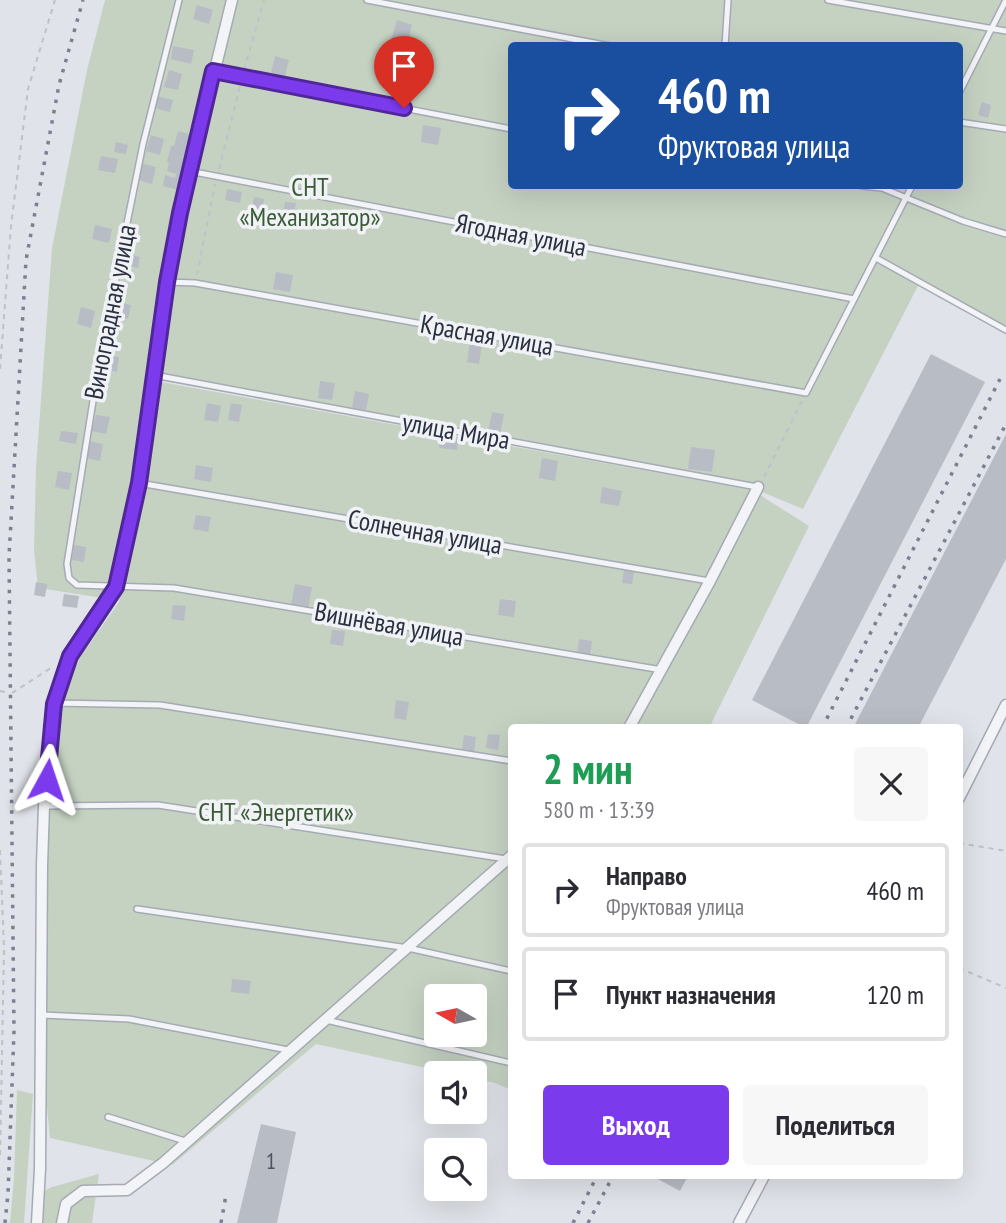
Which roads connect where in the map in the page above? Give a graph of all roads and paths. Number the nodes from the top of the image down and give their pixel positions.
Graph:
1 (55, 0) edge
2 (179, 0) edge
3 (232, 0) edge
4 (264, 0) edge
5 (367, 0) edge
6 (729, 0) edge
7 (828, 0) edge
8 (1006, 0) edge
9 (992, 29) junction
10 (1006, 31) edge
11 (589, 42) edge
12 (726, 42) edge
13 (213, 71) junction
14 (243, 77) junction
15 (963, 85) edge
16 (963, 123) edge
17 (508, 128) edge
18 (1006, 129) edge
19 (189, 171) junction
20 (217, 176) junction
21 (884, 189) edge
22 (910, 189) edge
23 (905, 199) junction
24 (1006, 234) edge
25 (876, 258) junction
26 (167, 282) junction
27 (195, 283) junction
28 (854, 299) junction
29 (1006, 330) edge
30 (0, 369) edge
31 (154, 375) junction
32 (806, 393) junction
33 (139, 483) junction
34 (758, 487) junction
35 (710, 581) junction
36 (116, 587) junction
37 (70, 656) junction
38 (662, 670) junction
39 (0, 691) edge
40 (5, 692) dead end
41 (12, 693) dead end
42 (54, 704) junction
43 (1006, 705) edge
44 (631, 724) edge
45 (508, 761) edge
46 (963, 790) edge
47 (44, 806) junction
48 (963, 844) edge
49 (0, 850) edge
50 (1006, 851) edge
51 (508, 858) edge
52 (508, 860) edge
53 (137, 909) dead end
54 (408, 948) junction
55 (508, 970) edge
56 (963, 970) edge
57 (1006, 988) edge
58 (42, 1015) junction
59 (326, 1020) junction
60 (292, 1051) junction
61 (508, 1062) edge
62 (108, 1117) dead end
63 (189, 1142) junction
64 (0, 1160) edge
65 (762, 1179) edge
66 (37, 1223) edge
67 (62, 1223) edge
68 (739, 1223) edge

1 - 30 path
2 - 36 lane, Виноградная улица
3 - 13 street
4 - 14 path
5 - 11 lane
6 - 12 lane
7 - 9 lane
8 - 9 lane
9 - 10 lane
9 - 15 lane
13 - 14 lane
13 - 19 street
14 - 17 lane
14 - 20 path
16 - 18 lane
19 - 20 lane, Ягодная улица
19 - 26 street
20 - 27 path
20 - 28 lane, Ягодная улица
21 - 23 lane
22 - 23 lane
23 - 24 lane
23 - 25 lane
25 - 28 lane
25 - 29 lane
26 - 27 lane, Красная улица
26 - 31 street
27 - 32 lane, Красная улица
28 - 32 lane
31 - 33 street
31 - 34 lane, улица Мира
32 - 34 path
33 - 35 lane, Солнечная улица
33 - 36 street
34 - 35 street
35 - 38 street
36 - 37 street
36 - 38 lane, Вишнёвая улица
37 - 41 path
37 - 42 street
38 - 44 street
39 - 40 path
42 - 45 lane
42 - 47 street
43 - 46 street
47 - 51 lane
47 - 58 street
48 - 50 path
49 - 64 path
52 - 54 street
53 - 54 lane
54 - 55 lane
54 - 59 street
56 - 57 path
58 - 60 lane
58 - 66 street
59 - 60 street
59 - 61 lane
60 - 63 street
62 - 63 lane
63 - 67 street
65 - 68 street

